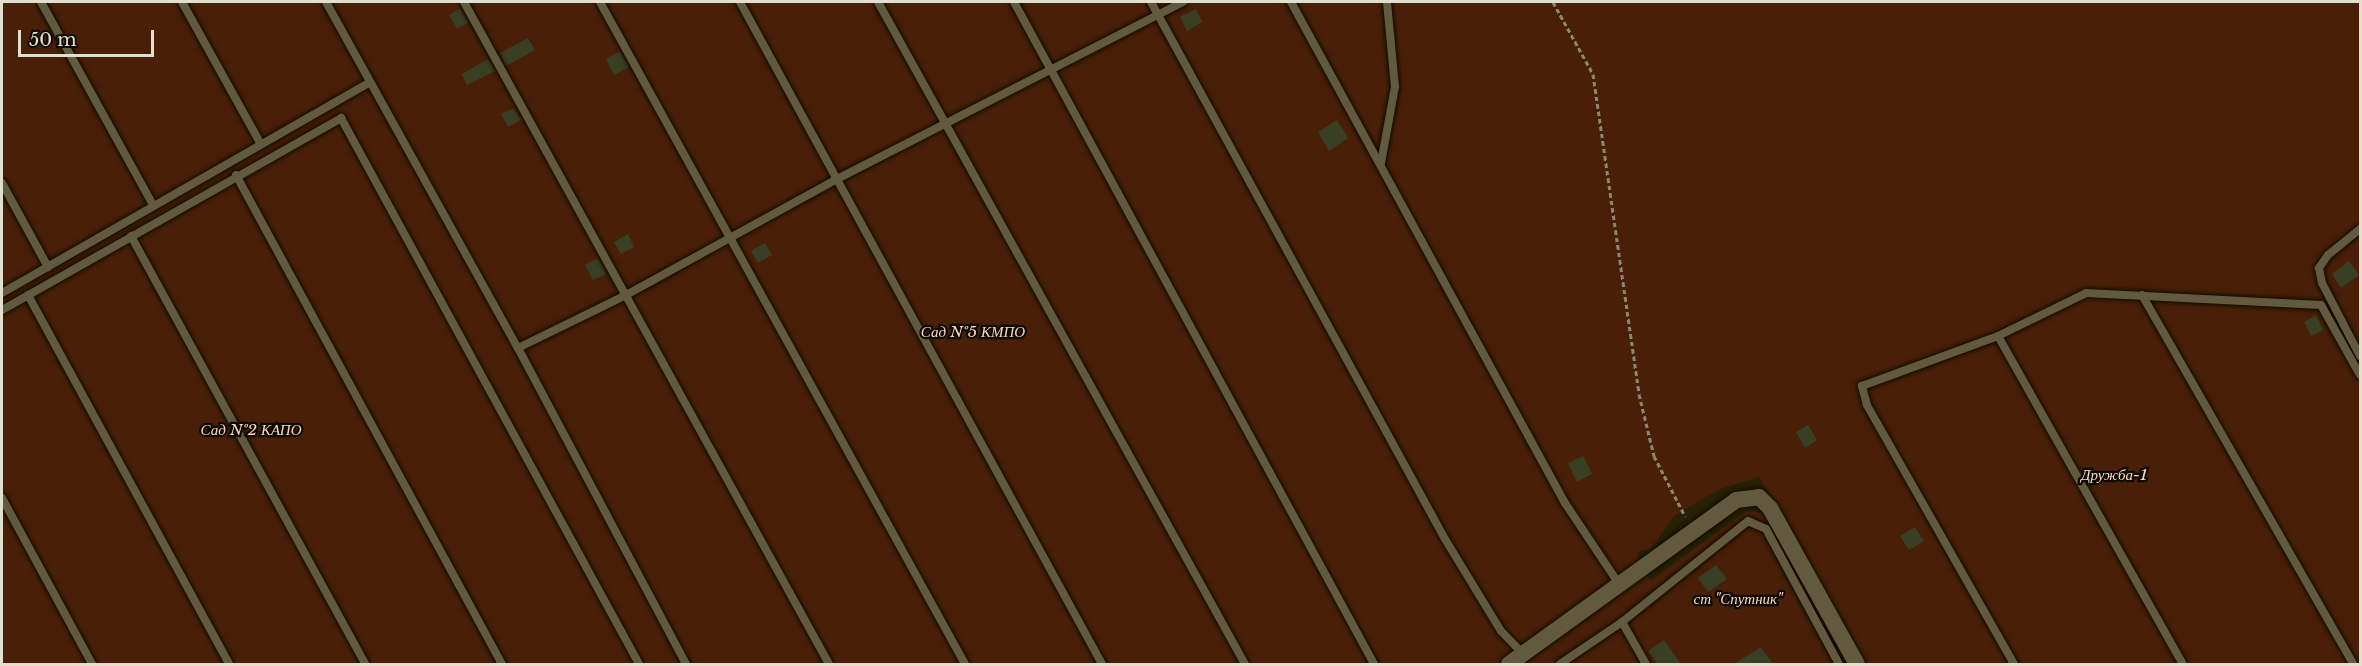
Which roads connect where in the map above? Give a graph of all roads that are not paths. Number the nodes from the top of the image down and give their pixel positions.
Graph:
1 (41, 2) edge
2 (182, 2) edge
3 (326, 2) edge
4 (464, 2) edge
5 (600, 2) edge
6 (740, 2) edge
7 (878, 2) edge
8 (1014, 2) edge
9 (1151, 2) edge
10 (1183, 2) edge
11 (1291, 2) edge
12 (1387, 2) edge
13 (1158, 14) junction
14 (1052, 70) junction
15 (370, 82) junction
16 (945, 123) junction
17 (260, 143) junction
18 (1381, 163) junction
19 (236, 175) junction
20 (837, 179) junction
21 (2, 183) edge
22 (153, 205) junction
23 (2361, 229) edge
24 (131, 236) junction
25 (729, 238) junction
26 (48, 267) junction
27 (2, 293) edge
28 (28, 295) junction
29 (626, 295) junction
30 (2142, 295) junction
31 (2, 310) edge
32 (1998, 336) junction
33 (518, 348) junction
34 (2361, 356) edge
35 (2361, 375) edge
36 (2, 498) edge
37 (1619, 584) junction
38 (1622, 622) junction
39 (1523, 654) junction
40 (92, 664) edge
41 (229, 664) edge
42 (365, 664) edge
43 (502, 664) edge
44 (639, 664) edge
45 (686, 664) edge
46 (829, 664) edge
47 (965, 664) edge
48 (1102, 664) edge
49 (1245, 664) edge
50 (1374, 664) edge
51 (1509, 664) edge
52 (1560, 664) edge
53 (1646, 664) edge
54 (1839, 664) edge
55 (1857, 664) edge
56 (2014, 664) edge
57 (2183, 664) edge
58 (2353, 664) edge

1 - 22 lane
2 - 17 lane
3 - 15 lane
4 - 29 lane
5 - 25 lane
6 - 20 lane
7 - 16 lane
8 - 14 lane
9 - 13 lane
10 - 13 lane
11 - 18 lane
12 - 18 lane
13 - 14 lane
13 - 39 lane
14 - 16 lane
14 - 50 lane
15 - 17 lane
15 - 33 lane
16 - 20 lane
16 - 49 lane
17 - 22 lane
18 - 37 lane
19 - 24 lane
19 - 43 lane
19 - 44 lane
20 - 25 lane
20 - 48 lane
21 - 26 lane
22 - 26 lane
23 - 34 lane
24 - 28 lane
24 - 42 lane
25 - 29 lane
25 - 47 lane
26 - 27 lane
28 - 31 lane
28 - 41 lane
29 - 33 lane
29 - 46 lane
30 - 32 lane
30 - 35 lane
30 - 58 lane
32 - 56 lane
32 - 57 lane
33 - 45 lane
36 - 40 lane
37 - 39 street
37 - 55 street
38 - 52 lane
38 - 53 lane
38 - 54 lane
39 - 51 street

